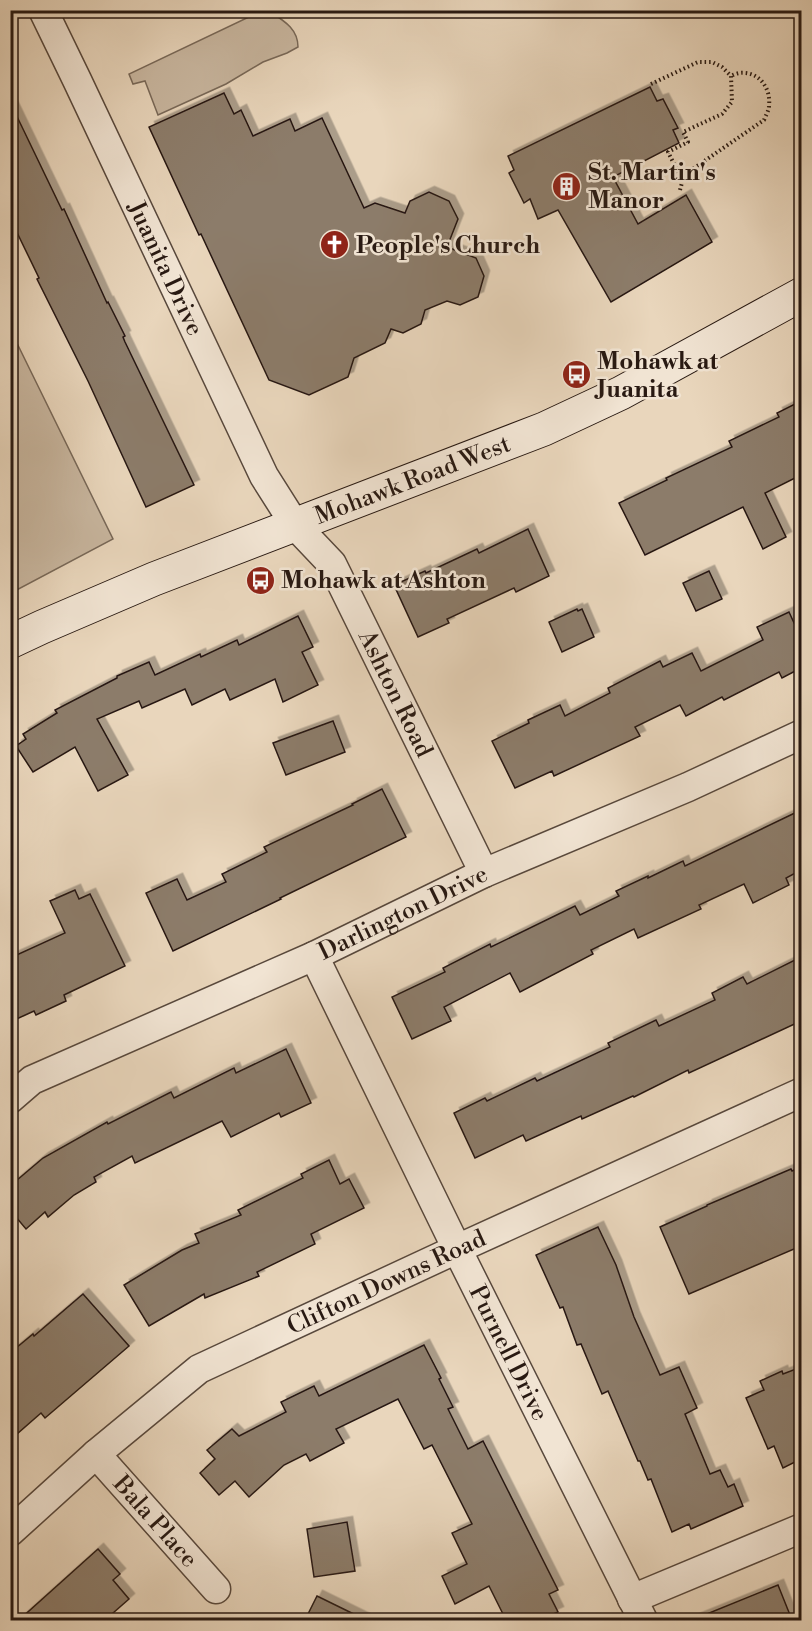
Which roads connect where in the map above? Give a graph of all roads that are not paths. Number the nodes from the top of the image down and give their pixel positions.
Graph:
1 (43, 10) edge
2 (801, 294) edge
3 (295, 525) junction
4 (10, 642) edge
5 (801, 734) edge
6 (484, 873) junction
7 (314, 956) junction
8 (801, 1092) edge
9 (10, 1099) edge
10 (457, 1249) junction
11 (96, 1454) junction
12 (801, 1528) edge
13 (10, 1532) edge
14 (216, 1589) dead end
15 (638, 1610) edge

1 - 3 street, Juanita Drive
2 - 3 main road, Mohawk Road West
3 - 4 main road, Mohawk Road West
3 - 6 street, Ashton Road
5 - 6 street, Darlington Drive
6 - 7 street, Darlington Drive
7 - 9 street, Darlington Drive
7 - 10 street, Purnell Drive
8 - 10 street, Clifton Downs Road
10 - 11 street, Clifton Downs Road
10 - 15 street, Purnell Drive
11 - 13 street, Clifton Downs Road
11 - 14 street, Bala Place
12 - 15 street

